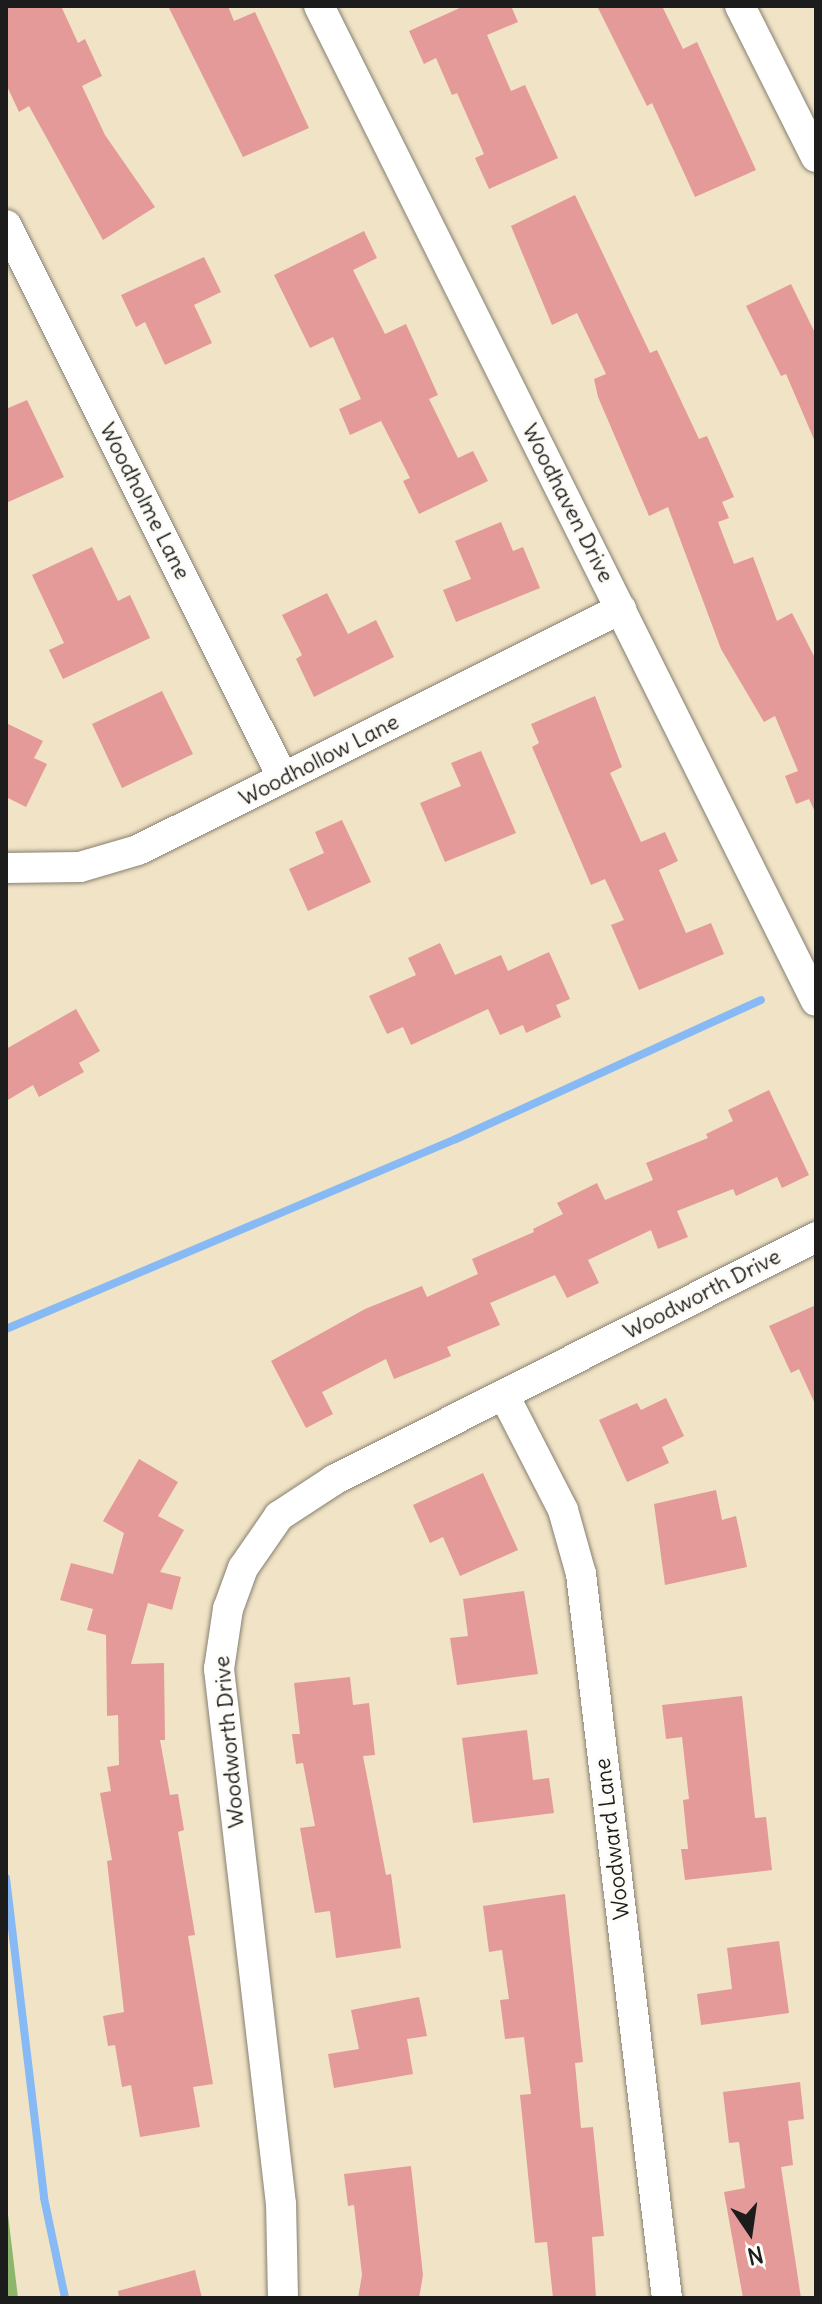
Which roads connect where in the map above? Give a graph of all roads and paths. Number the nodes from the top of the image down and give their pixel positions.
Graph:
1 (319, 6) edge
2 (740, 6) edge
3 (816, 157) edge
4 (6, 225) edge
5 (621, 609) junction
6 (283, 778) junction
7 (6, 868) edge
8 (816, 1001) edge
9 (816, 1237) edge
10 (504, 1395) junction
11 (283, 2298) edge
12 (667, 2298) edge

1 - 5 street, Woodhaven Drive
2 - 3 street
4 - 6 street, Woodholme Lane
5 - 6 street, Woodhollow Lane
5 - 8 street, Woodhaven Drive
6 - 7 street, Woodhollow Lane
9 - 10 street, Woodworth Drive
10 - 11 street, Woodworth Drive
10 - 12 street, Woodward Lane

